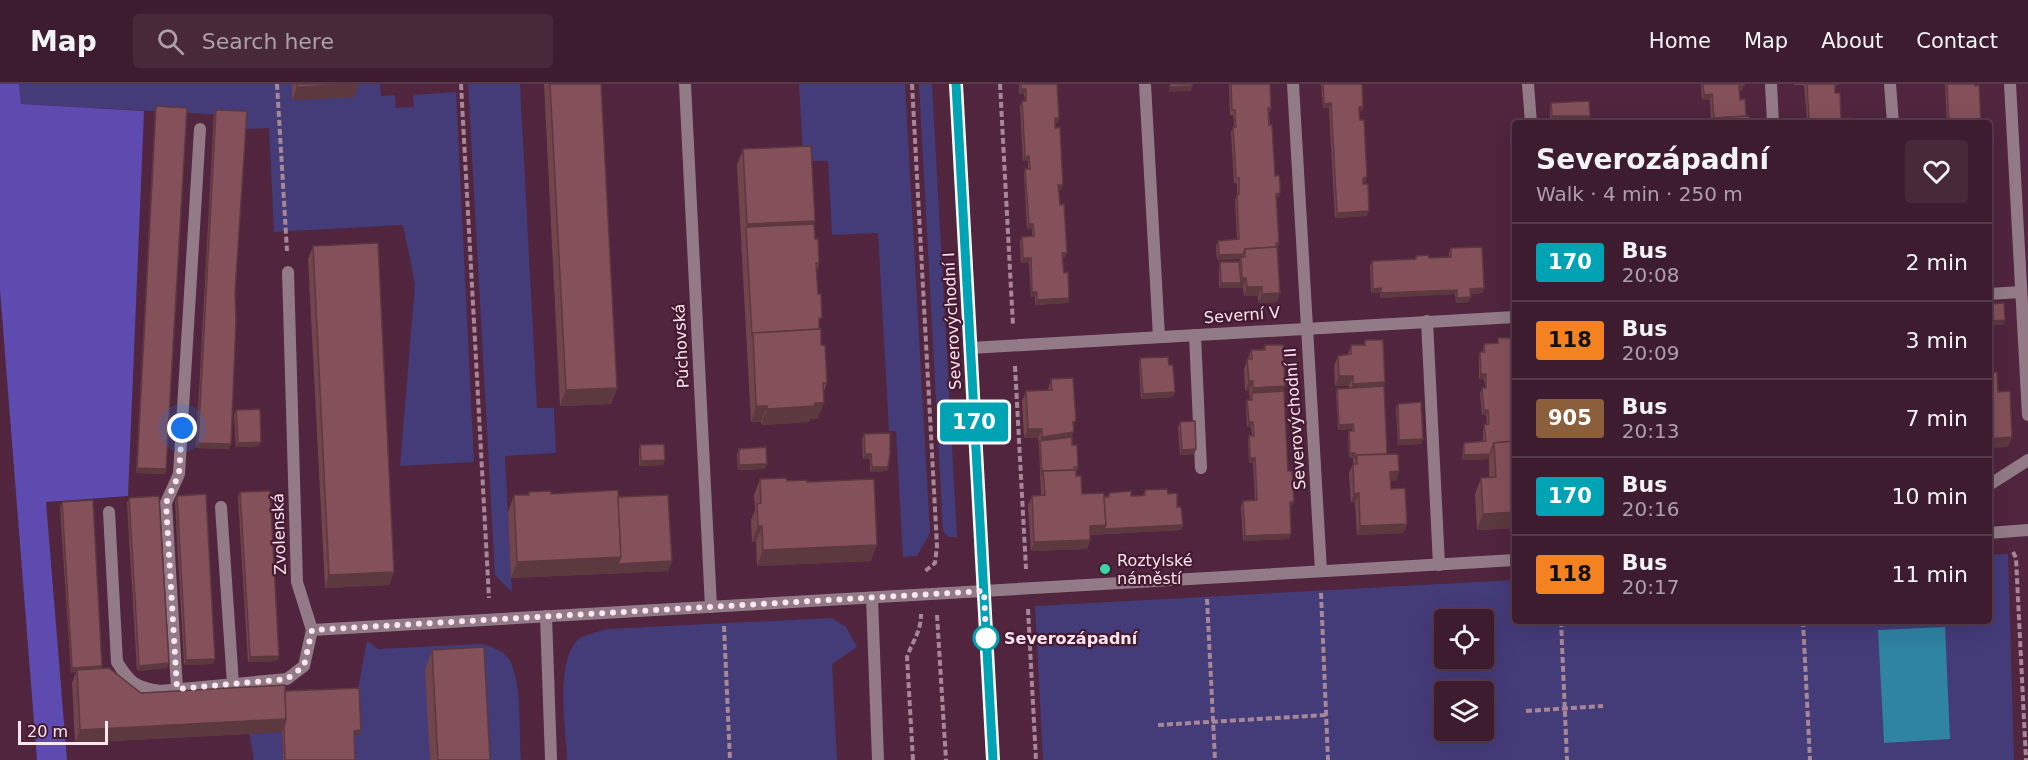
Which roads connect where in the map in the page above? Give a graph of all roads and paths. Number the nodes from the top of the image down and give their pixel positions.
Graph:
1 (277, 84) edge
2 (461, 84) edge
3 (685, 84) edge
4 (912, 84) edge
5 (956, 84) edge
6 (1145, 84) edge
7 (1293, 84) edge
8 (1528, 84) edge
9 (1771, 84) edge
10 (1890, 84) edge
11 (2010, 84) edge
12 (1531, 120) edge
13 (1773, 120) edge
14 (1893, 120) edge
15 (200, 129) dead end
16 (288, 272) joint
17 (2021, 292) junction
18 (1992, 294) edge
19 (1512, 317) edge
20 (1427, 321) junction
21 (1305, 328) junction
22 (1196, 335) junction
23 (1159, 337) junction
24 (970, 348) junction
25 (2028, 415) edge
26 (2028, 460) edge
27 (1201, 468) dead end
28 (1992, 483) edge
29 (221, 507) dead end
30 (109, 512) dead end
31 (2028, 530) edge
32 (1992, 533) edge
33 (2011, 550) dead end
34 (1512, 560) edge
35 (1439, 565) junction
36 (1321, 571) junction
37 (920, 576) dead end
38 (1206, 578) junction
39 (984, 591) junction
40 (872, 598) junction
41 (717, 606) junction
42 (921, 614) dead end
43 (936, 614) dead end
44 (546, 616) junction
45 (490, 620) junction
46 (1561, 624) edge
47 (1803, 624) edge
48 (312, 630) junction
49 (1029, 632) dead end
50 (233, 684) junction
51 (177, 689) junction
52 (1603, 706) dead end
53 (1564, 708) junction
54 (1526, 711) dead end
55 (1326, 715) junction
56 (1213, 722) junction
57 (1158, 725) dead end
58 (550, 760) edge
59 (730, 760) edge
60 (878, 760) edge
61 (913, 760) edge
62 (946, 760) edge
63 (993, 760) edge
64 (1036, 760) edge
65 (1215, 760) edge
66 (1328, 760) edge
67 (1568, 760) edge
68 (1810, 760) edge
69 (2026, 760) edge

1 - 16 path
2 - 45 path
3 - 41 street, Púchovská
4 - 37 path
5 - 24 street, Severovýchodní I
6 - 23 street
7 - 21 street, Severovýchodní II
8 - 12 street
9 - 13 street
10 - 14 street
11 - 17 street
15 - 51 street
16 - 48 street, Zvolenská
17 - 18 street
17 - 25 street
19 - 20 street, Severní V
20 - 21 street, Severní V
20 - 35 street
21 - 22 street, Severní V
21 - 36 street, Severovýchodní II
22 - 23 street, Severní V
22 - 27 street
23 - 24 street, Severní V
24 - 39 street, Severovýchodní I
26 - 28 street
29 - 50 street
30 - 51 street
31 - 32 street
33 - 69 path
34 - 35 street
35 - 36 street
36 - 38 street
36 - 55 path
38 - 39 street
38 - 56 path
39 - 40 street
39 - 63 street
40 - 41 street
40 - 60 street
41 - 44 street
41 - 59 path
42 - 61 path
43 - 62 path
44 - 45 street
44 - 58 street
45 - 48 street
46 - 53 path
47 - 68 path
48 - 50 street
49 - 64 path
50 - 51 street
52 - 53 path
53 - 54 path
53 - 67 path
55 - 56 path
55 - 66 path
56 - 57 path
56 - 65 path

